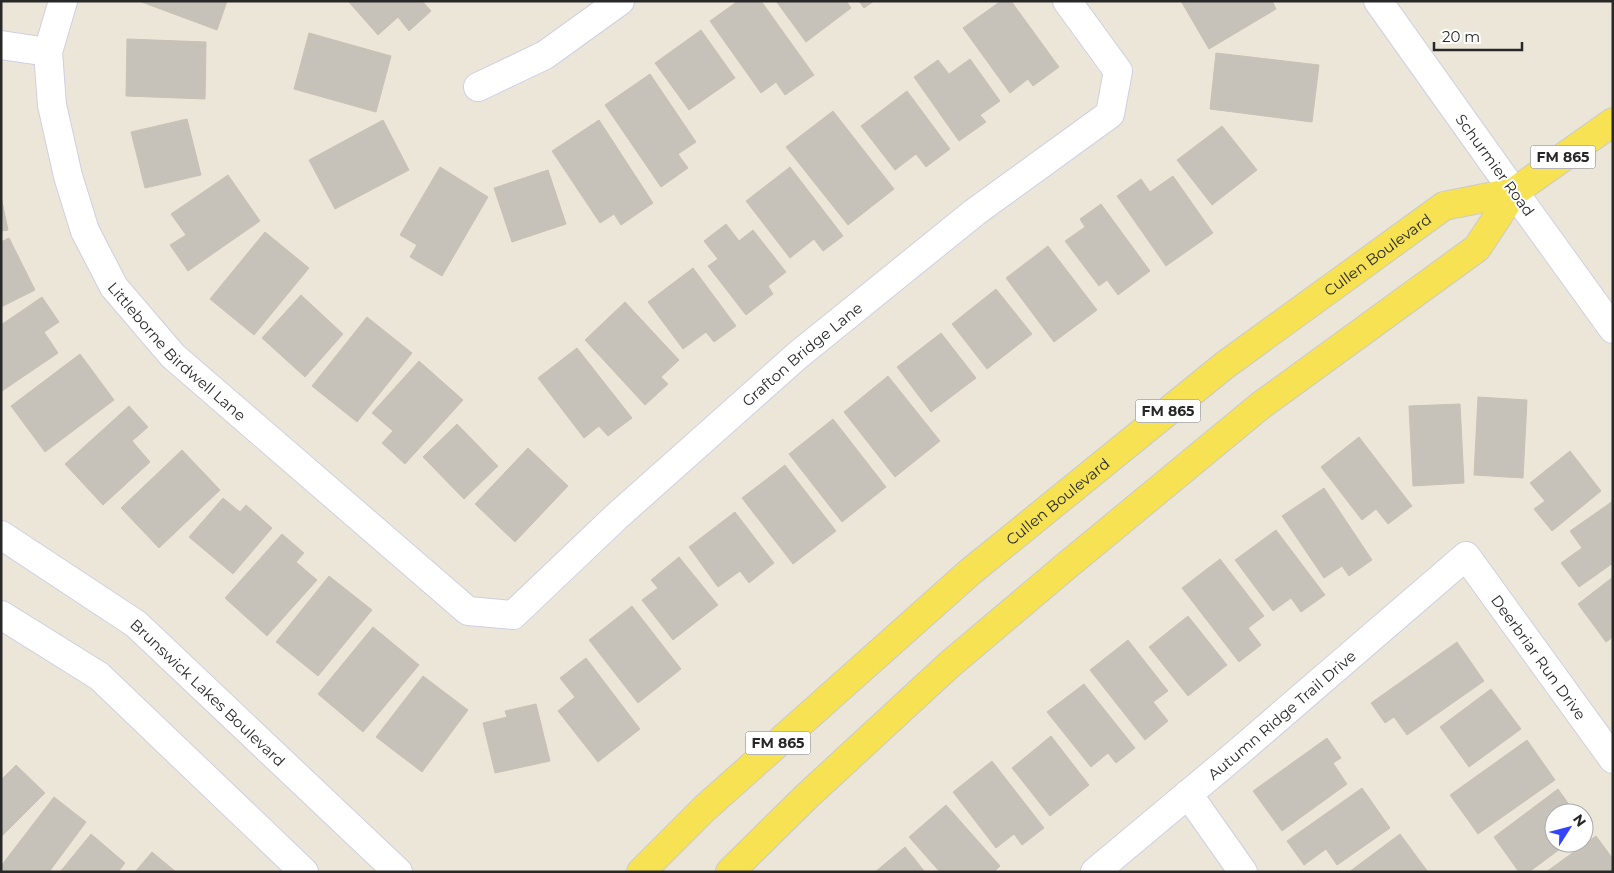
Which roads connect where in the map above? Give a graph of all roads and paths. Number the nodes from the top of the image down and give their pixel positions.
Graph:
1 (63, 1) edge
2 (620, 1) edge
3 (1067, 1) edge
4 (1378, 1) edge
5 (1, 45) edge
6 (48, 52) junction
7 (478, 87) dead end
8 (1613, 122) edge
9 (1514, 192) junction
10 (1613, 329) edge
11 (1, 535) edge
12 (1466, 556) joint
13 (468, 611) joint
14 (1, 615) edge
15 (1613, 759) edge
16 (1188, 794) junction
17 (304, 872) edge
18 (398, 872) edge
19 (641, 872) edge
20 (730, 872) edge
21 (1095, 872) edge
22 (1243, 872) edge

1 - 6 street, Littleborne Birdwell Lane
2 - 7 street
3 - 13 street, Grafton Bridge Lane
4 - 9 street, Schurmier Road
5 - 6 street
6 - 13 street, Littleborne Birdwell Lane
8 - 9 main road, Cullen Boulevard / FM 865
9 - 10 street, Schurmier Road
9 - 19 main road, Cullen Boulevard / FM 865
9 - 20 main road, Cullen Boulevard / FM 865
11 - 18 street, Brunswick Lakes Boulevard
12 - 15 street, Deerbriar Run Drive
12 - 16 street, Autumn Ridge Trail Drive
14 - 17 street
16 - 21 street, Autumn Ridge Trail Drive
16 - 22 street

